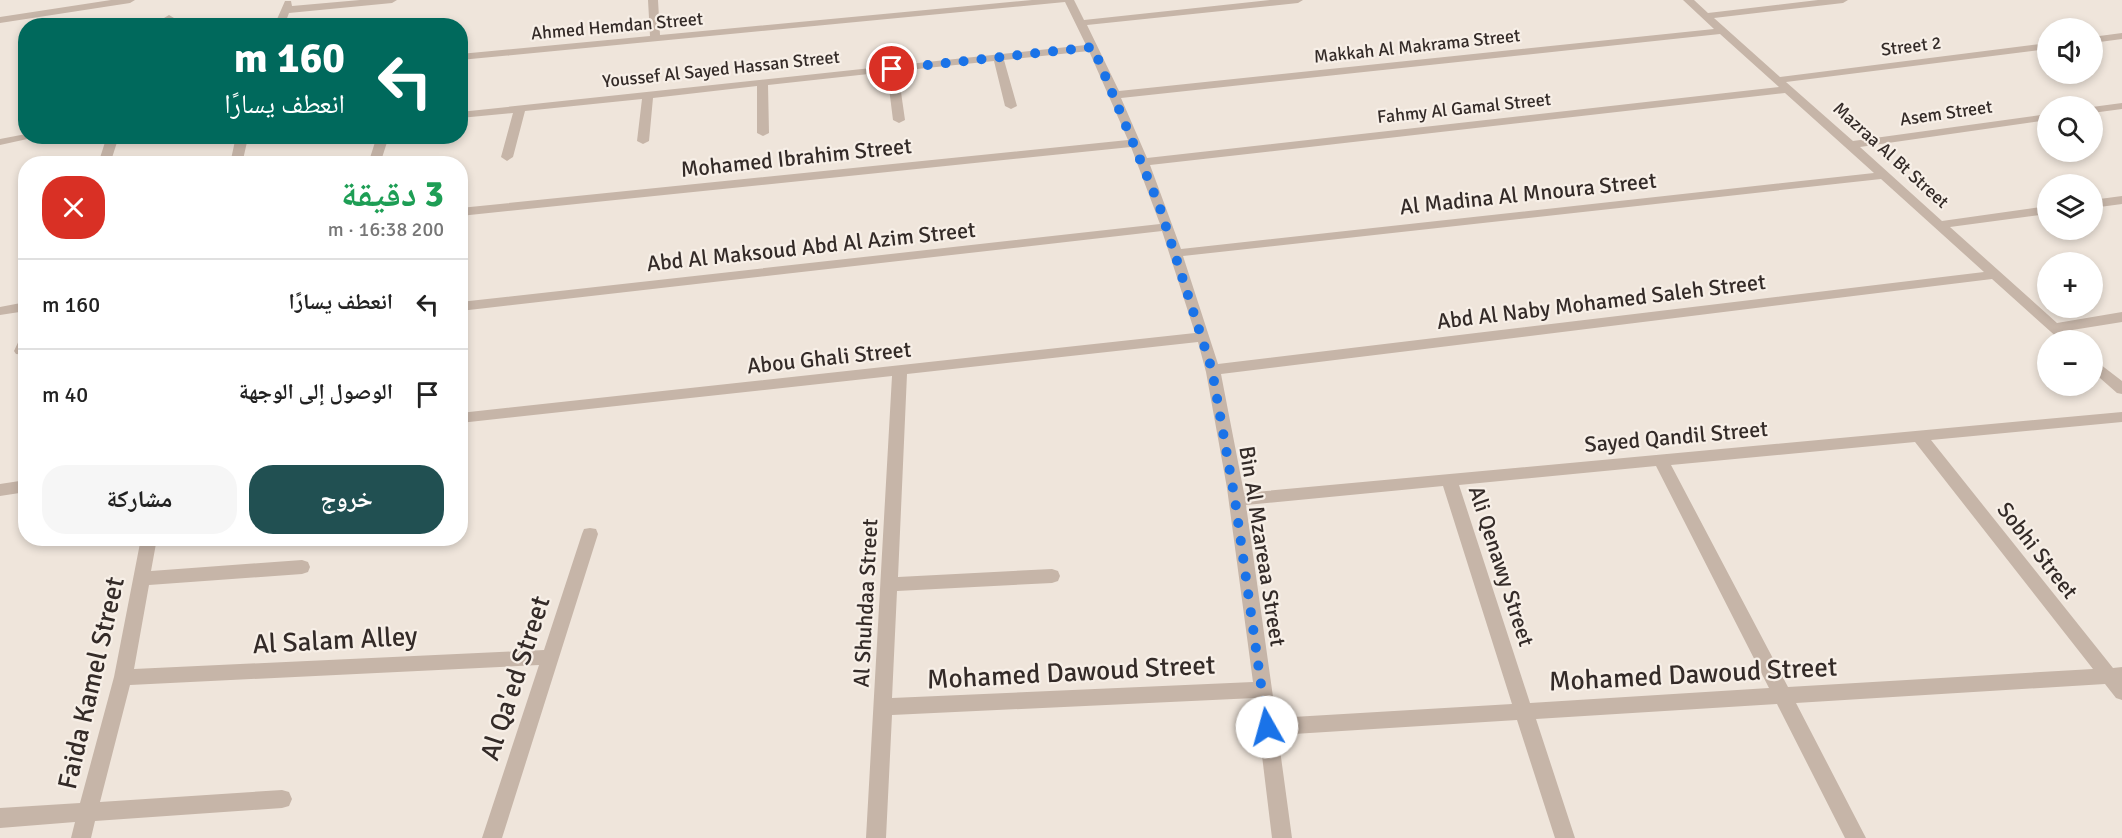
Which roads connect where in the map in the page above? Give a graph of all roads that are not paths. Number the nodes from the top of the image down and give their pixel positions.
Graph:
1 (130, 0) edge
2 (290, 0) edge
3 (392, 0) edge
4 (653, 0) edge
5 (1063, 0) edge
6 (1070, 0) edge
7 (1298, 0) edge
8 (1688, 0) edge
9 (1843, 0) edge
10 (285, 10) junction
11 (1707, 16) junction
12 (282, 18) edge
13 (0, 20) edge
14 (1082, 23) junction
15 (1723, 31) junction
16 (2122, 36) edge
17 (655, 39) junction
18 (2103, 39) edge
19 (1093, 47) junction
20 (2037, 47) edge
21 (468, 56) edge
22 (998, 57) junction
23 (892, 69) junction
24 (1778, 80) junction
25 (762, 82) junction
26 (1789, 89) junction
27 (648, 95) junction
28 (1115, 95) junction
29 (1011, 106) dead end
30 (2122, 106) edge
31 (519, 108) junction
32 (2103, 109) edge
33 (468, 114) edge
34 (2037, 119) edge
35 (899, 120) dead end
36 (763, 133) dead end
37 (18, 139) edge
38 (643, 141) dead end
39 (0, 142) edge
40 (1136, 143) junction
41 (1850, 145) junction
42 (507, 157) dead end
43 (1143, 162) junction
44 (1884, 175) junction
45 (2122, 200) edge
46 (2103, 203) edge
47 (468, 211) edge
48 (2037, 212) edge
49 (1939, 225) junction
50 (1167, 227) junction
51 (1177, 253) junction
52 (1994, 275) junction
53 (468, 306) edge
54 (18, 308) edge
55 (0, 311) edge
56 (2122, 317) edge
57 (2053, 328) junction
58 (2056, 330) edge
59 (1202, 338) junction
60 (900, 370) junction
61 (1212, 370) junction
62 (2103, 373) edge
63 (2122, 389) edge
64 (468, 417) edge
65 (2122, 417) edge
66 (1919, 436) junction
67 (1661, 460) junction
68 (1449, 480) junction
69 (18, 487) edge
70 (0, 490) edge
71 (1235, 500) junction
72 (590, 534) dead end
73 (148, 546) edge
74 (302, 567) dead end
75 (1052, 576) dead end
76 (142, 579) junction
77 (889, 584) junction
78 (550, 657) junction
79 (2116, 676) edge
80 (123, 677) junction
81 (1262, 690) junction
82 (2122, 692) edge
83 (1782, 696) junction
84 (883, 707) junction
85 (1524, 711) junction
86 (1267, 727) junction
87 (282, 799) dead end
88 (90, 810) junction
89 (0, 818) edge
90 (81, 838) edge
91 (492, 838) edge
92 (876, 838) edge
93 (1282, 838) edge
94 (1565, 838) edge
95 (1856, 838) edge

1 - 13 street
2 - 10 street
3 - 10 street
4 - 17 street
5 - 17 street, Ahmed Hemdan Street
6 - 14 street, Bin Al Mzareaa Street
7 - 14 street
8 - 11 street, Mazraa Al Bt Street
9 - 11 street
10 - 12 street
11 - 15 street, Mazraa Al Bt Street
14 - 19 street, Bin Al Mzareaa Street
15 - 24 street, Mazraa Al Bt Street
15 - 28 street, Makkah Al Makrama Street
16 - 18 street
17 - 21 street, Ahmed Hemdan Street
19 - 22 street, Youssef Al Sayed Hassan Street
19 - 28 street, Bin Al Mzareaa Street
20 - 24 street, Street 2
22 - 23 street, Youssef Al Sayed Hassan Street
22 - 29 street
23 - 25 street, Youssef Al Sayed Hassan Street
23 - 35 street
24 - 26 street, Mazraa Al Bt Street
25 - 27 street, Youssef Al Sayed Hassan Street
25 - 36 street
26 - 41 street, Mazraa Al Bt Street
26 - 43 street, Fahmy Al Gamal Street
27 - 31 street, Youssef Al Sayed Hassan Street
27 - 38 street
28 - 40 street, Bin Al Mzareaa Street
30 - 32 street
31 - 33 street, Youssef Al Sayed Hassan Street
31 - 42 street
34 - 41 street, Asem Street
37 - 39 street
40 - 43 street, Bin Al Mzareaa Street
40 - 47 street, Mohamed Ibrahim Street
41 - 44 street, Mazraa Al Bt Street
43 - 50 street, Bin Al Mzareaa Street
44 - 49 street, Mazraa Al Bt Street
44 - 51 street, Al Madina Al Mnoura Street
45 - 46 street
48 - 49 street
49 - 52 street, Mazraa Al Bt Street
50 - 51 street, Bin Al Mzareaa Street
50 - 53 street, Abd Al Maksoud Abd Al Azim Street
51 - 59 street, Bin Al Mzareaa Street
52 - 57 street, Mazraa Al Bt Street
52 - 61 street, Abd Al Naby Mohamed Saleh Street
54 - 55 street
56 - 57 street
57 - 58 street, Mazraa Al Bt Street
59 - 60 street, Abou Ghali Street
59 - 61 street, Bin Al Mzareaa Street
60 - 64 street, Abou Ghali Street
60 - 77 street, Al Shuhdaa Street
61 - 71 street, Bin Al Mzareaa Street
62 - 63 street
65 - 66 street, Sayed Qandil Street
66 - 67 street, Sayed Qandil Street
66 - 79 street, Sobhi Street
67 - 68 street, Sayed Qandil Street
67 - 83 street
68 - 71 street, Sayed Qandil Street
68 - 85 street, Ali Qenawy Street
69 - 70 street
71 - 81 street, Bin Al Mzareaa Street
72 - 78 street, Al Qa'ed Street
73 - 76 street, Faida Kamel Street
74 - 76 street
75 - 77 street
76 - 80 street, Faida Kamel Street
77 - 84 street, Al Shuhdaa Street
78 - 80 street, Al Salam Alley
78 - 91 street, Al Qa'ed Street
79 - 82 street, Sobhi Street
79 - 83 street, Mohamed Dawoud Street
80 - 88 street, Faida Kamel Street
81 - 84 street, Mohamed Dawoud Street
81 - 86 street, Bin Al Mzareaa Street
83 - 85 street, Mohamed Dawoud Street
83 - 95 street
84 - 92 street, Al Shuhdaa Street
85 - 86 street, Mohamed Dawoud Street
85 - 94 street, Ali Qenawy Street
86 - 93 street, Bin Al Mzareaa Street
87 - 88 street
88 - 89 street
88 - 90 street, Faida Kamel Street

